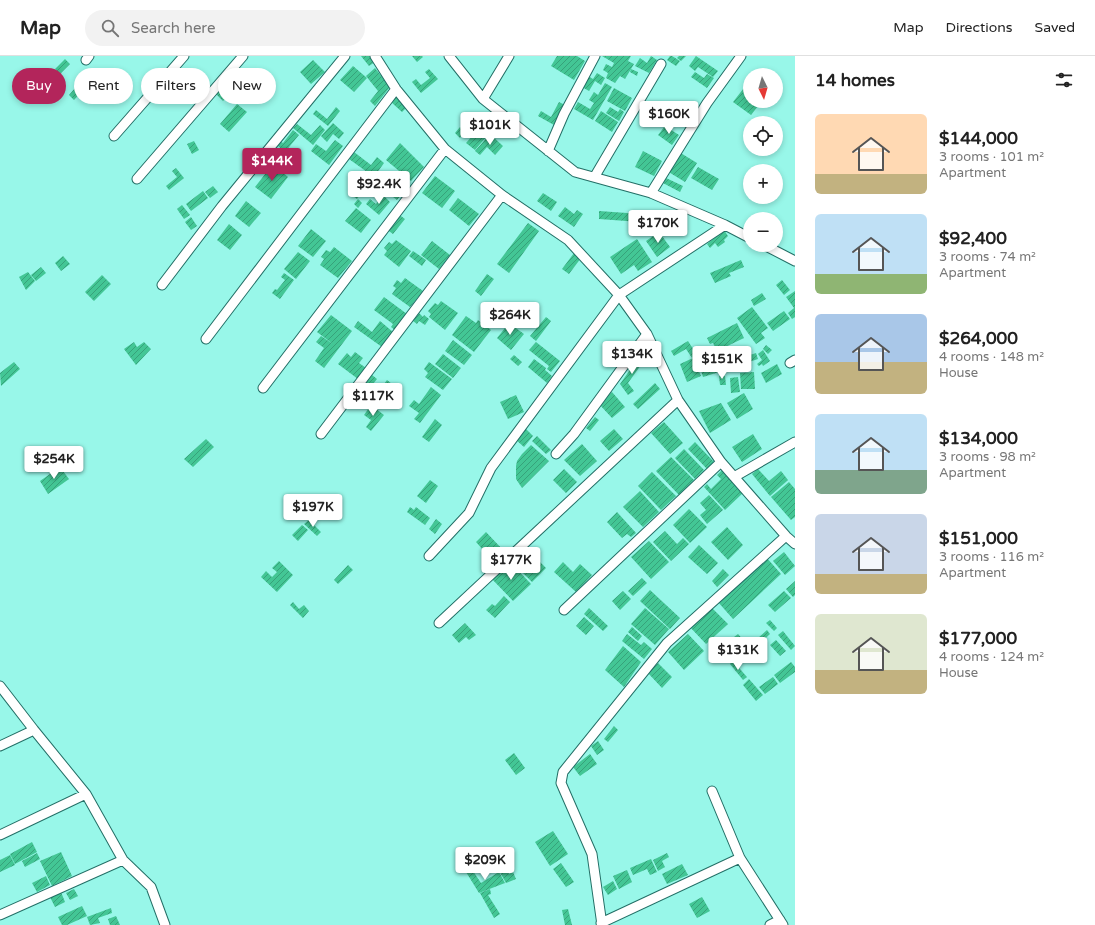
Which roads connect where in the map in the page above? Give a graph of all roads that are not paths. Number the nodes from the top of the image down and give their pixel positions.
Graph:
1 (184, 56) edge
2 (243, 56) edge
3 (345, 56) edge
4 (375, 56) edge
5 (449, 56) edge
6 (509, 56) edge
7 (595, 56) edge
8 (741, 56) edge
9 (661, 64) dead end
10 (396, 89) junction
11 (483, 99) junction
12 (114, 136) dead end
13 (445, 149) junction
14 (548, 151) junction
15 (595, 176) junction
16 (137, 178) dead end
17 (651, 193) junction
18 (502, 195) junction
19 (725, 225) junction
20 (743, 234) edge
21 (778, 252) edge
22 (795, 261) edge
23 (162, 285) dead end
24 (619, 295) junction
25 (646, 334) junction
26 (206, 338) dead end
27 (263, 388) dead end
28 (678, 400) junction
29 (321, 434) dead end
30 (795, 442) edge
31 (556, 454) dead end
32 (721, 462) junction
33 (734, 477) junction
34 (786, 536) junction
35 (795, 544) edge
36 (429, 556) dead end
37 (564, 610) dead end
38 (439, 623) dead end
39 (0, 686) edge
40 (34, 730) junction
41 (0, 746) edge
42 (712, 791) dead end
43 (86, 794) junction
44 (0, 835) edge
45 (740, 858) junction
46 (123, 860) junction
47 (0, 915) edge
48 (781, 922) edge
49 (602, 924) edge
50 (165, 925) edge
51 (770, 925) edge

1 - 12 street
2 - 16 street
3 - 23 street
4 - 10 street
5 - 11 street
6 - 11 street
7 - 14 street
8 - 17 street
9 - 15 street
10 - 13 street
10 - 26 street
11 - 14 street
13 - 18 street
13 - 27 street
14 - 15 street
15 - 17 street
17 - 19 street
18 - 24 street
18 - 29 street
19 - 20 street
19 - 24 street
21 - 22 street
24 - 25 street
24 - 36 street
25 - 28 street
25 - 31 street
28 - 32 street
28 - 38 street
30 - 33 street
32 - 33 street
32 - 37 street
33 - 34 street
34 - 35 street
34 - 49 street
39 - 40 street
40 - 41 street
40 - 43 street
42 - 45 street
43 - 44 street
43 - 46 street
45 - 48 street
45 - 49 street
46 - 47 street
46 - 50 street
48 - 51 street

